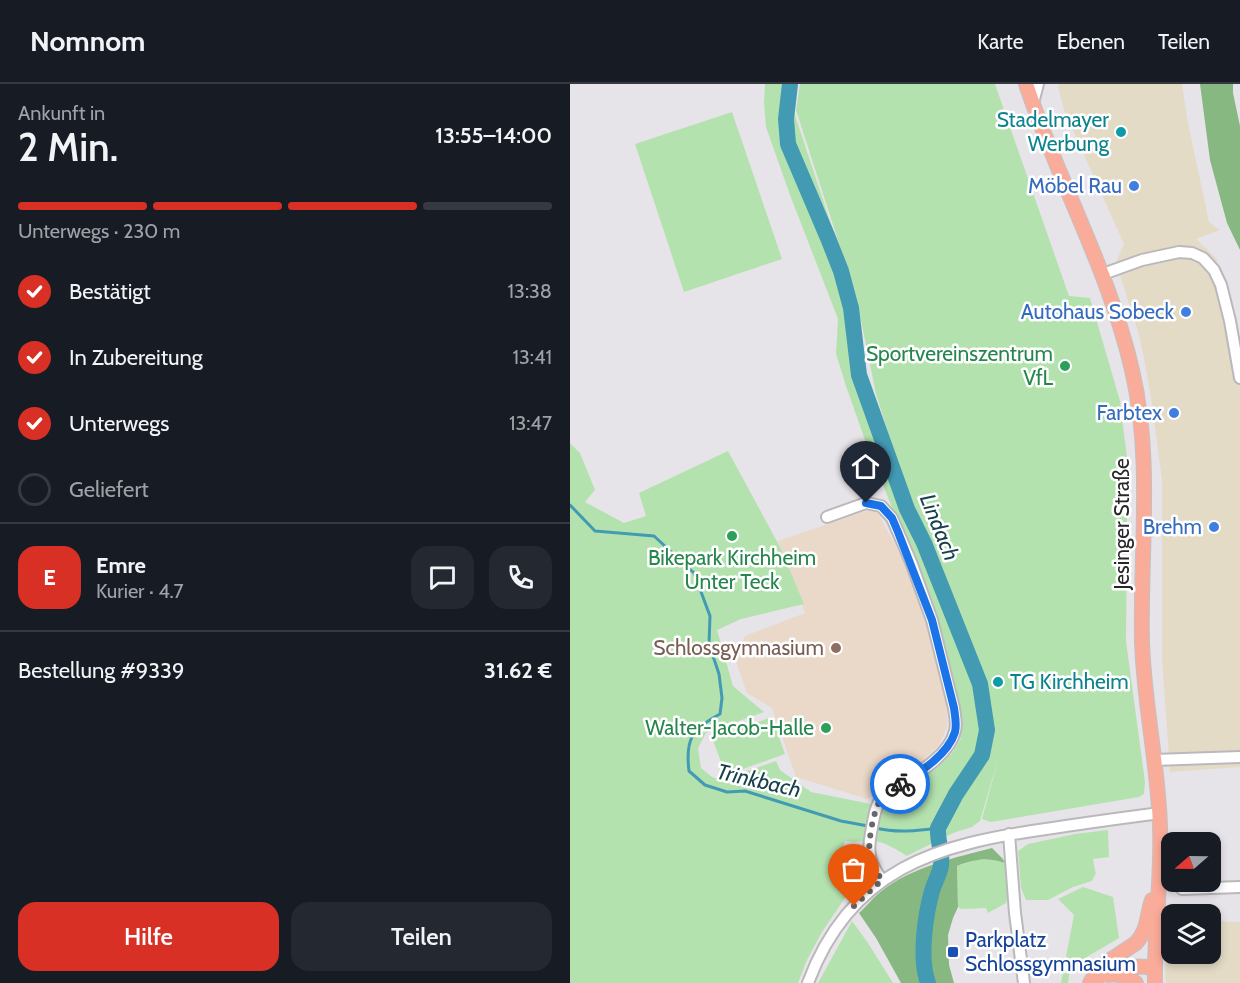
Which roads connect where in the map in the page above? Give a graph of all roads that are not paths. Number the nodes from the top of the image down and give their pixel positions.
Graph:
1 (1026, 84) edge
2 (1038, 84) edge
3 (1033, 103) junction
4 (1103, 274) junction
5 (1240, 378) edge
6 (827, 517) dead end
7 (1240, 756) edge
8 (1155, 760) junction
9 (1160, 813) junction
10 (1009, 834) junction
11 (882, 880) junction
12 (1159, 884) junction
13 (1240, 887) edge
14 (1221, 888) edge
15 (1155, 962) junction
16 (1094, 978) edge
17 (808, 983) edge
18 (1024, 983) edge
19 (1136, 983) edge
20 (1155, 983) edge

1 - 3 main road, Jesinger Straße
2 - 3 street
3 - 4 main road, Jesinger Straße
4 - 5 street
4 - 8 main road, Jesinger Straße
6 - 11 street
7 - 8 street
8 - 9 main road, Jesinger Straße
9 - 10 street
9 - 12 main road, Jesinger Straße
10 - 11 street
10 - 18 street
11 - 17 street
12 - 15 main road, Jesinger Straße
12 - 16 main road
13 - 14 street
15 - 16 main road
15 - 20 main road, Jesinger Straße
16 - 19 main road

